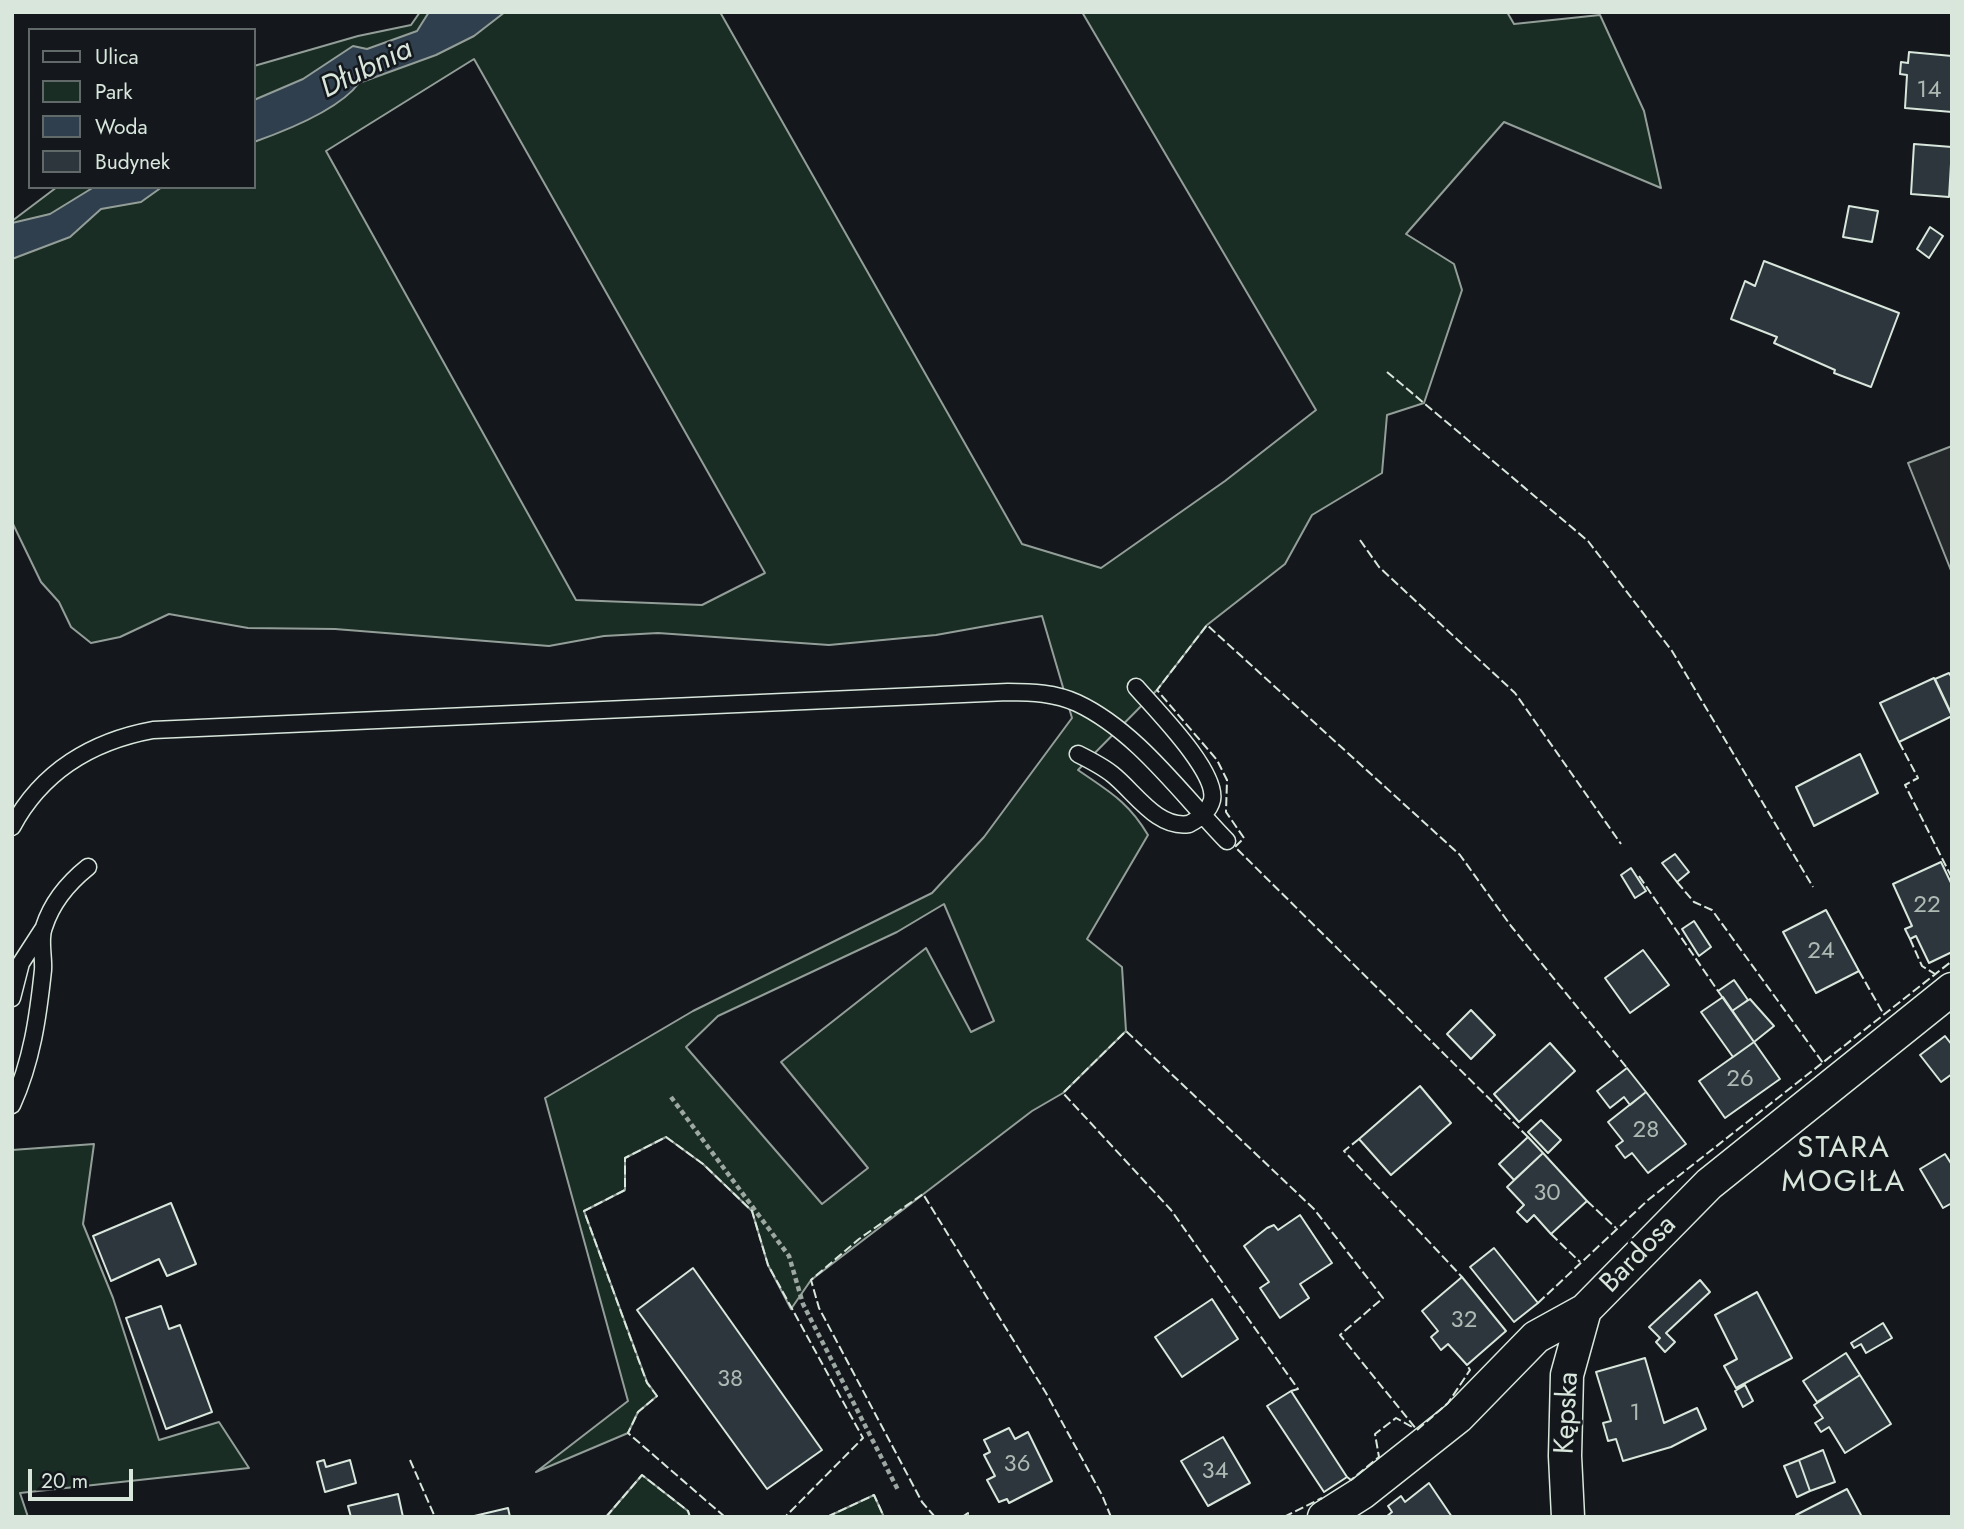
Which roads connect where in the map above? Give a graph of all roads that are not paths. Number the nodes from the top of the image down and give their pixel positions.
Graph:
1 (1136, 687) dead end
2 (1078, 754) dead end
3 (1202, 816) junction
4 (12, 827) edge
5 (1227, 841) dead end
6 (88, 867) dead end
7 (43, 929) junction
8 (1952, 989) edge
9 (12, 998) edge
10 (12, 1105) edge
11 (1585, 1310) junction
12 (1324, 1517) edge
13 (1568, 1517) edge

1 - 3 lane
2 - 3 lane
3 - 4 lane
3 - 5 lane
6 - 7 lane
7 - 9 lane
7 - 10 lane
8 - 11 street, Bardosa
11 - 12 street, Bardosa
11 - 13 street, Kępska

